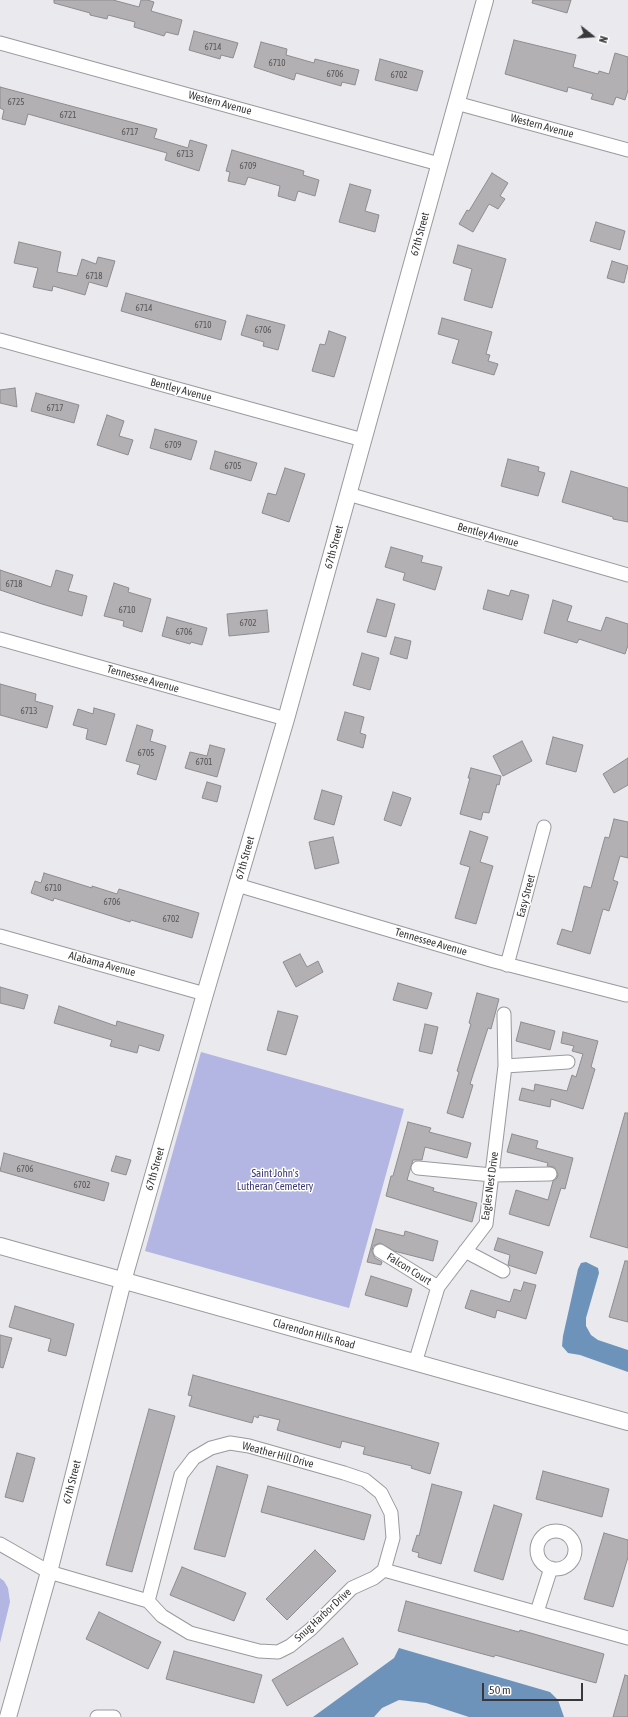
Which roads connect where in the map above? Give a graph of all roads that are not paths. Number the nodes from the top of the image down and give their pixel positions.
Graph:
1 (484, 0) edge
2 (0, 43) edge
3 (456, 103) junction
4 (628, 150) edge
5 (439, 164) junction
6 (0, 340) edge
7 (363, 440) junction
8 (348, 494) junction
9 (628, 575) edge
10 (0, 640) edge
11 (286, 719) junction
12 (544, 827) dead end
13 (237, 885) junction
14 (0, 936) edge
15 (507, 965) junction
16 (204, 994) junction
17 (626, 995) dead end
18 (504, 1014) dead end
19 (568, 1062) dead end
20 (505, 1066) junction
21 (418, 1168) dead end
22 (550, 1174) dead end
23 (492, 1175) junction
24 (0, 1246) edge
25 (465, 1251) junction
26 (380, 1252) dead end
27 (503, 1271) dead end
28 (123, 1281) junction
29 (438, 1287) junction
30 (415, 1363) junction
31 (628, 1422) edge
32 (0, 1544) edge
33 (551, 1568) dead end
34 (384, 1570) junction
35 (49, 1572) junction
36 (148, 1601) junction
37 (537, 1612) junction
38 (628, 1638) edge
39 (8, 1717) edge
40 (97, 1717) edge
41 (114, 1717) edge

1 - 3 street, 67th Street
2 - 5 street, Western Avenue
3 - 4 street, Western Avenue
3 - 5 street, 67th Street
5 - 7 street, 67th Street
6 - 7 street, Bentley Avenue
7 - 8 street, 67th Street
8 - 9 street, Bentley Avenue
8 - 11 street, 67th Street
10 - 11 street, Tennessee Avenue
11 - 13 street, 67th Street
12 - 15 street, Easy Street
13 - 15 street, Tennessee Avenue
13 - 16 street, 67th Street
14 - 16 street, Alabama Avenue
15 - 17 street, Tennessee Avenue
16 - 28 street, 67th Street
18 - 20 street, Eagles Nest Drive
19 - 20 street
20 - 23 street, Eagles Nest Drive
21 - 23 street
22 - 23 street
23 - 25 street, Eagles Nest Drive
24 - 28 street, Clarendon Hills Road
25 - 27 street
25 - 29 street, Eagles Nest Drive
26 - 29 street, Falcon Court
28 - 30 street, Clarendon Hills Road
28 - 35 street, 67th Street
29 - 30 street, Eagles Nest Drive
30 - 31 street, Clarendon Hills Road
32 - 35 street
33 - 37 street
34 - 36 street, Snug Harbor Drive
34 - 36 street, Weather Hill Drive
34 - 37 street
35 - 36 street
35 - 39 street, 67th Street
37 - 38 street
40 - 41 street

